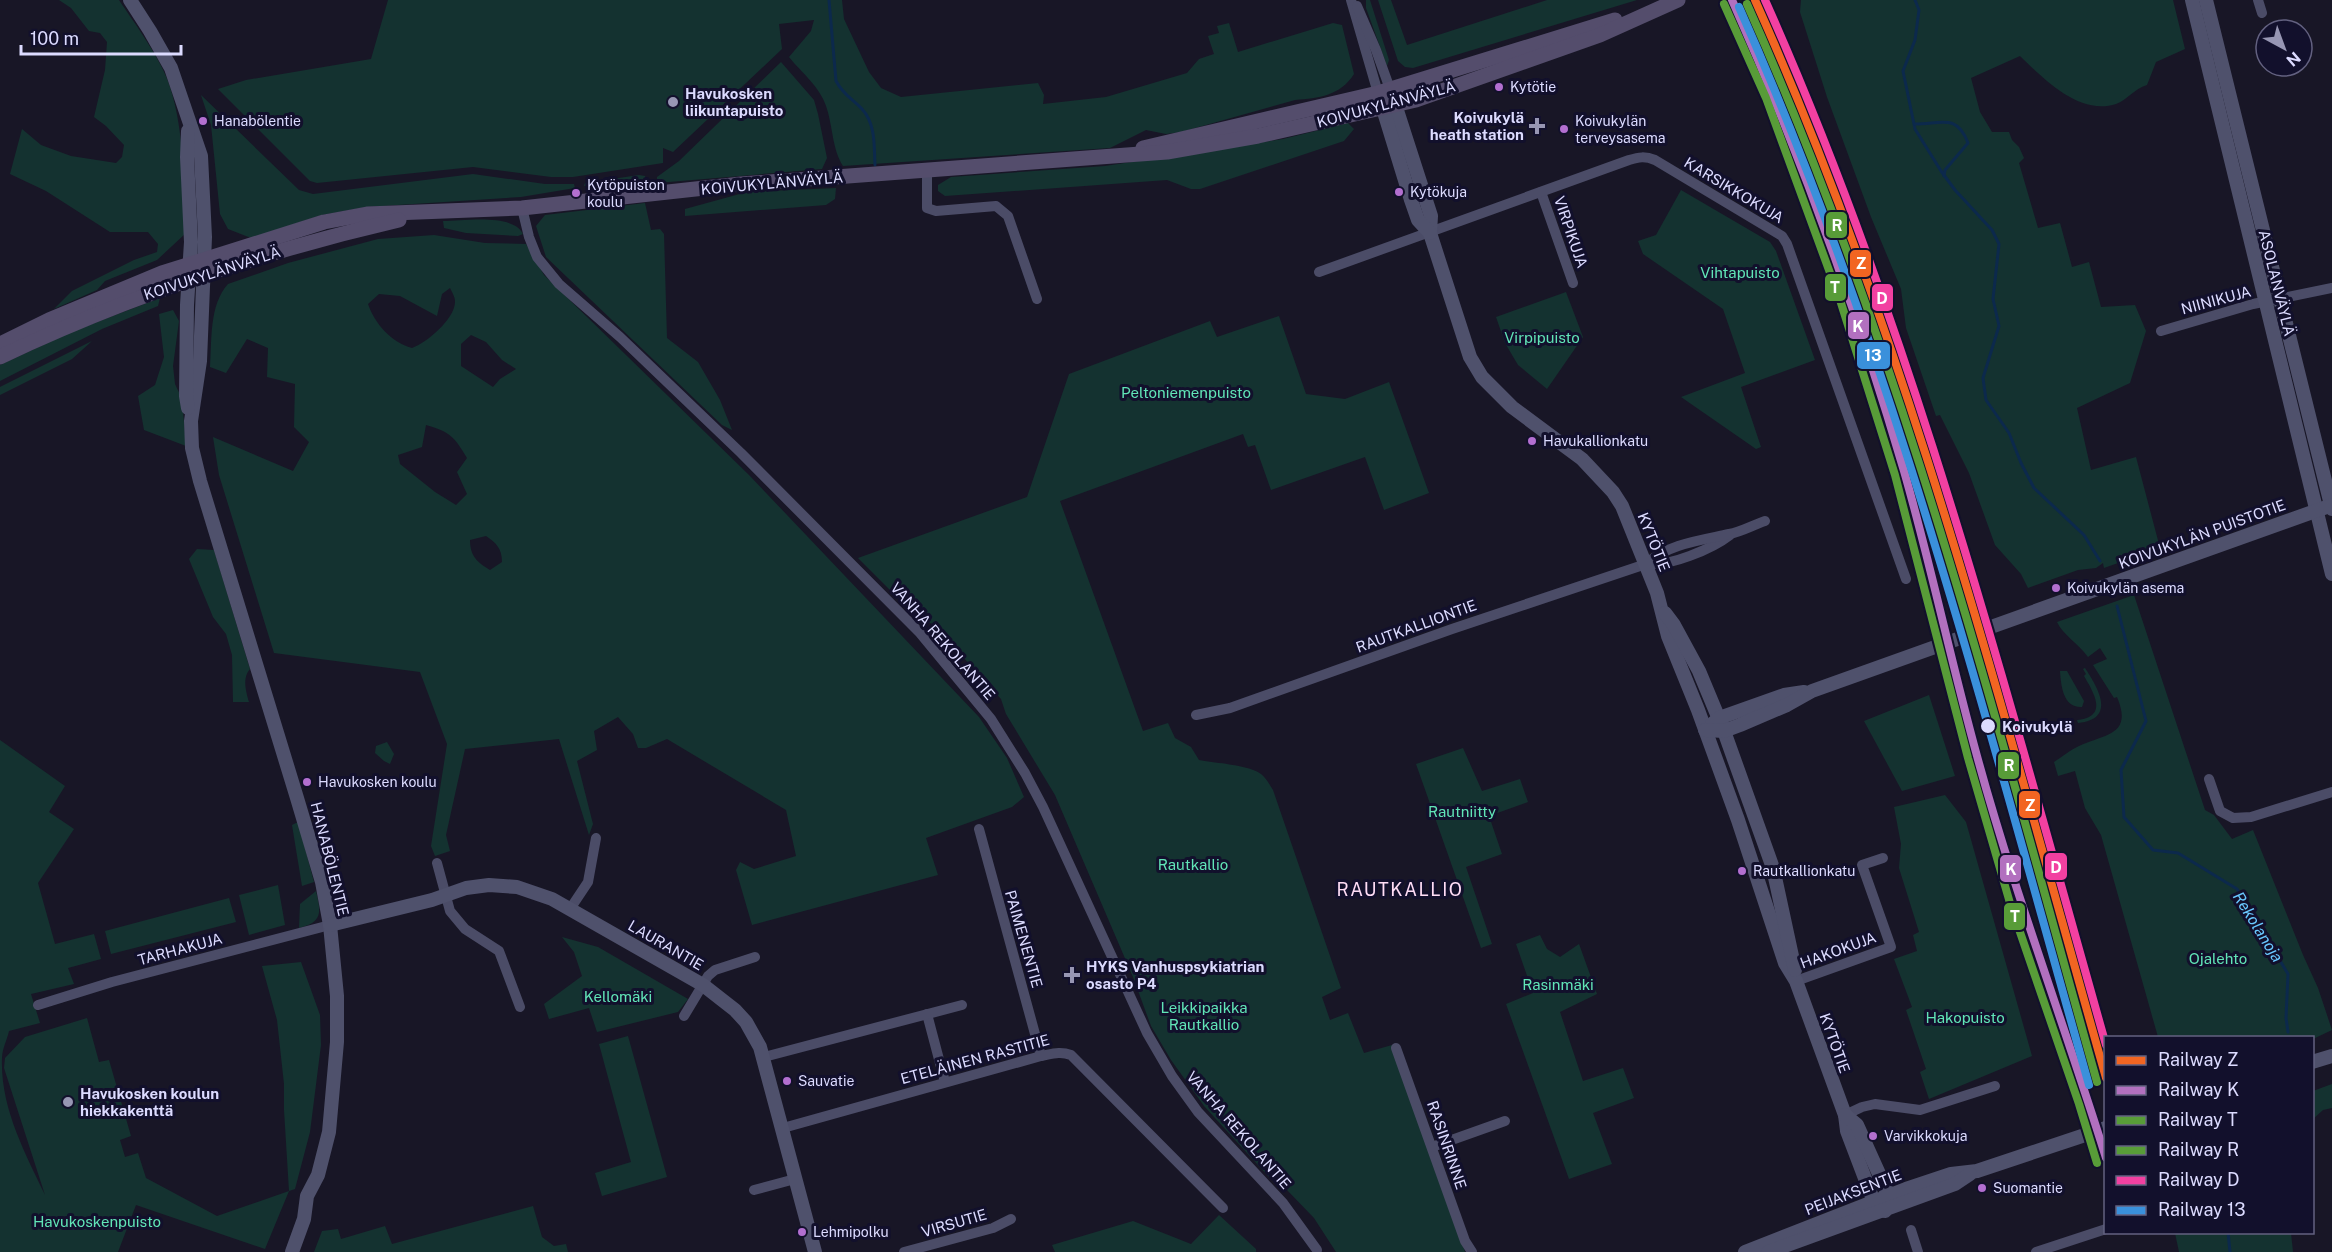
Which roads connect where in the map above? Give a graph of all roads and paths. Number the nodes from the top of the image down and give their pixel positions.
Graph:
1 (130, 0) edge
2 (1352, 0) edge
3 (1678, 0) edge
4 (2192, 0) edge
5 (2206, 0) edge
6 (2258, 0) edge
7 (1647, 12) junction
8 (2262, 13) dead end
9 (1384, 91) junction
10 (1389, 107) junction
11 (1114, 156) junction
12 (927, 172) junction
13 (1541, 192) junction
14 (522, 208) junction
15 (1430, 233) junction
16 (197, 269) junction
17 (1319, 272) dead end
18 (1572, 283) dead end
19 (2332, 288) edge
20 (1037, 299) dead end
21 (2280, 300) junction
22 (2265, 303) junction
23 (2161, 331) dead end
24 (0, 344) edge
25 (0, 357) edge
26 (2332, 506) edge
27 (2317, 510) junction
28 (1765, 521) dead end
29 (1646, 564) junction
30 (2332, 574) edge
31 (1906, 579) dead end
32 (1662, 610) junction
33 (1196, 715) dead end
34 (1721, 724) junction
35 (1705, 730) junction
36 (2209, 779) dead end
37 (2332, 792) edge
38 (979, 829) dead end
39 (596, 838) dead end
40 (1883, 858) dead end
41 (437, 863) dead end
42 (446, 896) junction
43 (570, 909) junction
44 (330, 925) junction
45 (755, 957) dead end
46 (1796, 981) junction
47 (703, 985) junction
48 (38, 1005) dead end
49 (962, 1005) dead end
50 (520, 1008) dead end
51 (927, 1014) junction
52 (684, 1016) dead end
53 (1396, 1048) dead end
54 (1041, 1056) junction
55 (2332, 1056) edge
56 (764, 1057) junction
57 (2314, 1062) edge
58 (945, 1083) junction
59 (1995, 1086) dead end
60 (1845, 1115) junction
61 (1505, 1121) dead end
62 (783, 1128) junction
63 (2104, 1129) edge
64 (1432, 1147) junction
65 (1974, 1172) junction
66 (795, 1179) junction
67 (754, 1190) dead end
68 (1889, 1196) junction
69 (1880, 1206) junction
70 (1222, 1208) dead end
71 (1011, 1219) dead end
72 (1911, 1230) dead end
73 (2104, 1230) edge
74 (1317, 1250) dead end
75 (292, 1252) edge
76 (815, 1252) edge
77 (904, 1252) edge
78 (1472, 1252) edge
79 (1745, 1252) edge
80 (1768, 1252) edge
81 (1918, 1252) edge
82 (2036, 1252) edge

1 - 16 street, HANABÖLENTIE
2 - 9 street
3 - 7 main road, KOIVUKYLÄNVÄYLÄ
4 - 22 street, ASOLANVÄYLÄ
5 - 21 street, ASOLANVÄYLÄ
6 - 8 street
7 - 9 main road, KOIVUKYLÄNVÄYLÄ
7 - 10 main road, KOIVUKYLÄNVÄYLÄ
9 - 10 street, KYTÖTIE
9 - 11 main road, KOIVUKYLÄNVÄYLÄ
10 - 11 main road, KOIVUKYLÄNVÄYLÄ
10 - 15 street, KYTÖTIE
11 - 12 main road, KOIVUKYLÄNVÄYLÄ
12 - 14 main road, KOIVUKYLÄNVÄYLÄ
12 - 20 street
13 - 15 street, KARSIKKOKUJA
13 - 18 street, VIRPIKUJA
13 - 31 street, KARSIKKOKUJA
14 - 16 main road, KOIVUKYLÄNVÄYLÄ
14 - 74 street, VANHA REKOLANTIE
15 - 17 street
15 - 29 street, KYTÖTIE
16 - 24 main road, KOIVUKYLÄNVÄYLÄ
16 - 25 main road, KOIVUKYLÄNVÄYLÄ
16 - 44 street, HANABÖLENTIE
19 - 21 street, NIINIKUJA
21 - 22 street, NIINIKUJA
21 - 26 street, ASOLANVÄYLÄ
22 - 23 street, NIINIKUJA
22 - 27 street, ASOLANVÄYLÄ
26 - 27 street, KOIVUKYLÄN PUISTOTIE
27 - 30 street, ASOLANVÄYLÄ
27 - 34 street, KOIVUKYLÄN PUISTOTIE
28 - 29 street, RAUTKALLIONTIE
29 - 32 street, KYTÖTIE
29 - 33 street, RAUTKALLIONTIE
32 - 34 street, KYTÖTIE
32 - 35 street, KYTÖTIE
34 - 35 street, KOIVUKYLÄN PUISTOTIE
34 - 46 street, KYTÖTIE
35 - 46 street, KYTÖTIE
36 - 37 street
38 - 54 street, PAIMENENTIE
39 - 43 street
40 - 46 street, HAKOKUJA
41 - 42 street
42 - 43 street, LAURANTIE
42 - 44 street, LAURANTIE
42 - 50 street
43 - 47 street, LAURANTIE
44 - 48 street, TARHAKUJA
44 - 75 street, HANABÖLENTIE
45 - 47 street
46 - 60 street, KYTÖTIE
47 - 52 street
47 - 56 street, LAURANTIE
49 - 51 street
51 - 56 street
51 - 58 street
53 - 64 street, RASINRINNE
54 - 58 street, ETELÄINEN RASTITIE
54 - 70 street, ETELÄINEN RASTITIE
55 - 57 street
56 - 62 street, LAURANTIE
58 - 62 street, ETELÄINEN RASTITIE
59 - 60 street
60 - 68 street, KYTÖTIE
60 - 69 street, KYTÖTIE
61 - 64 street
62 - 66 street, LAURANTIE
63 - 65 street, PEIJAKSENTIE
64 - 78 street, RASINRINNE
65 - 68 street, PEIJAKSENTIE
65 - 69 street, PEIJAKSENTIE
66 - 67 street
66 - 76 street, LAURANTIE
68 - 69 street, PEIJAKSENTIE
69 - 79 street, PEIJAKSENTIE
69 - 80 street, PEIJAKSENTIE
71 - 77 street, VIRSUTIE
72 - 81 street
73 - 82 street

